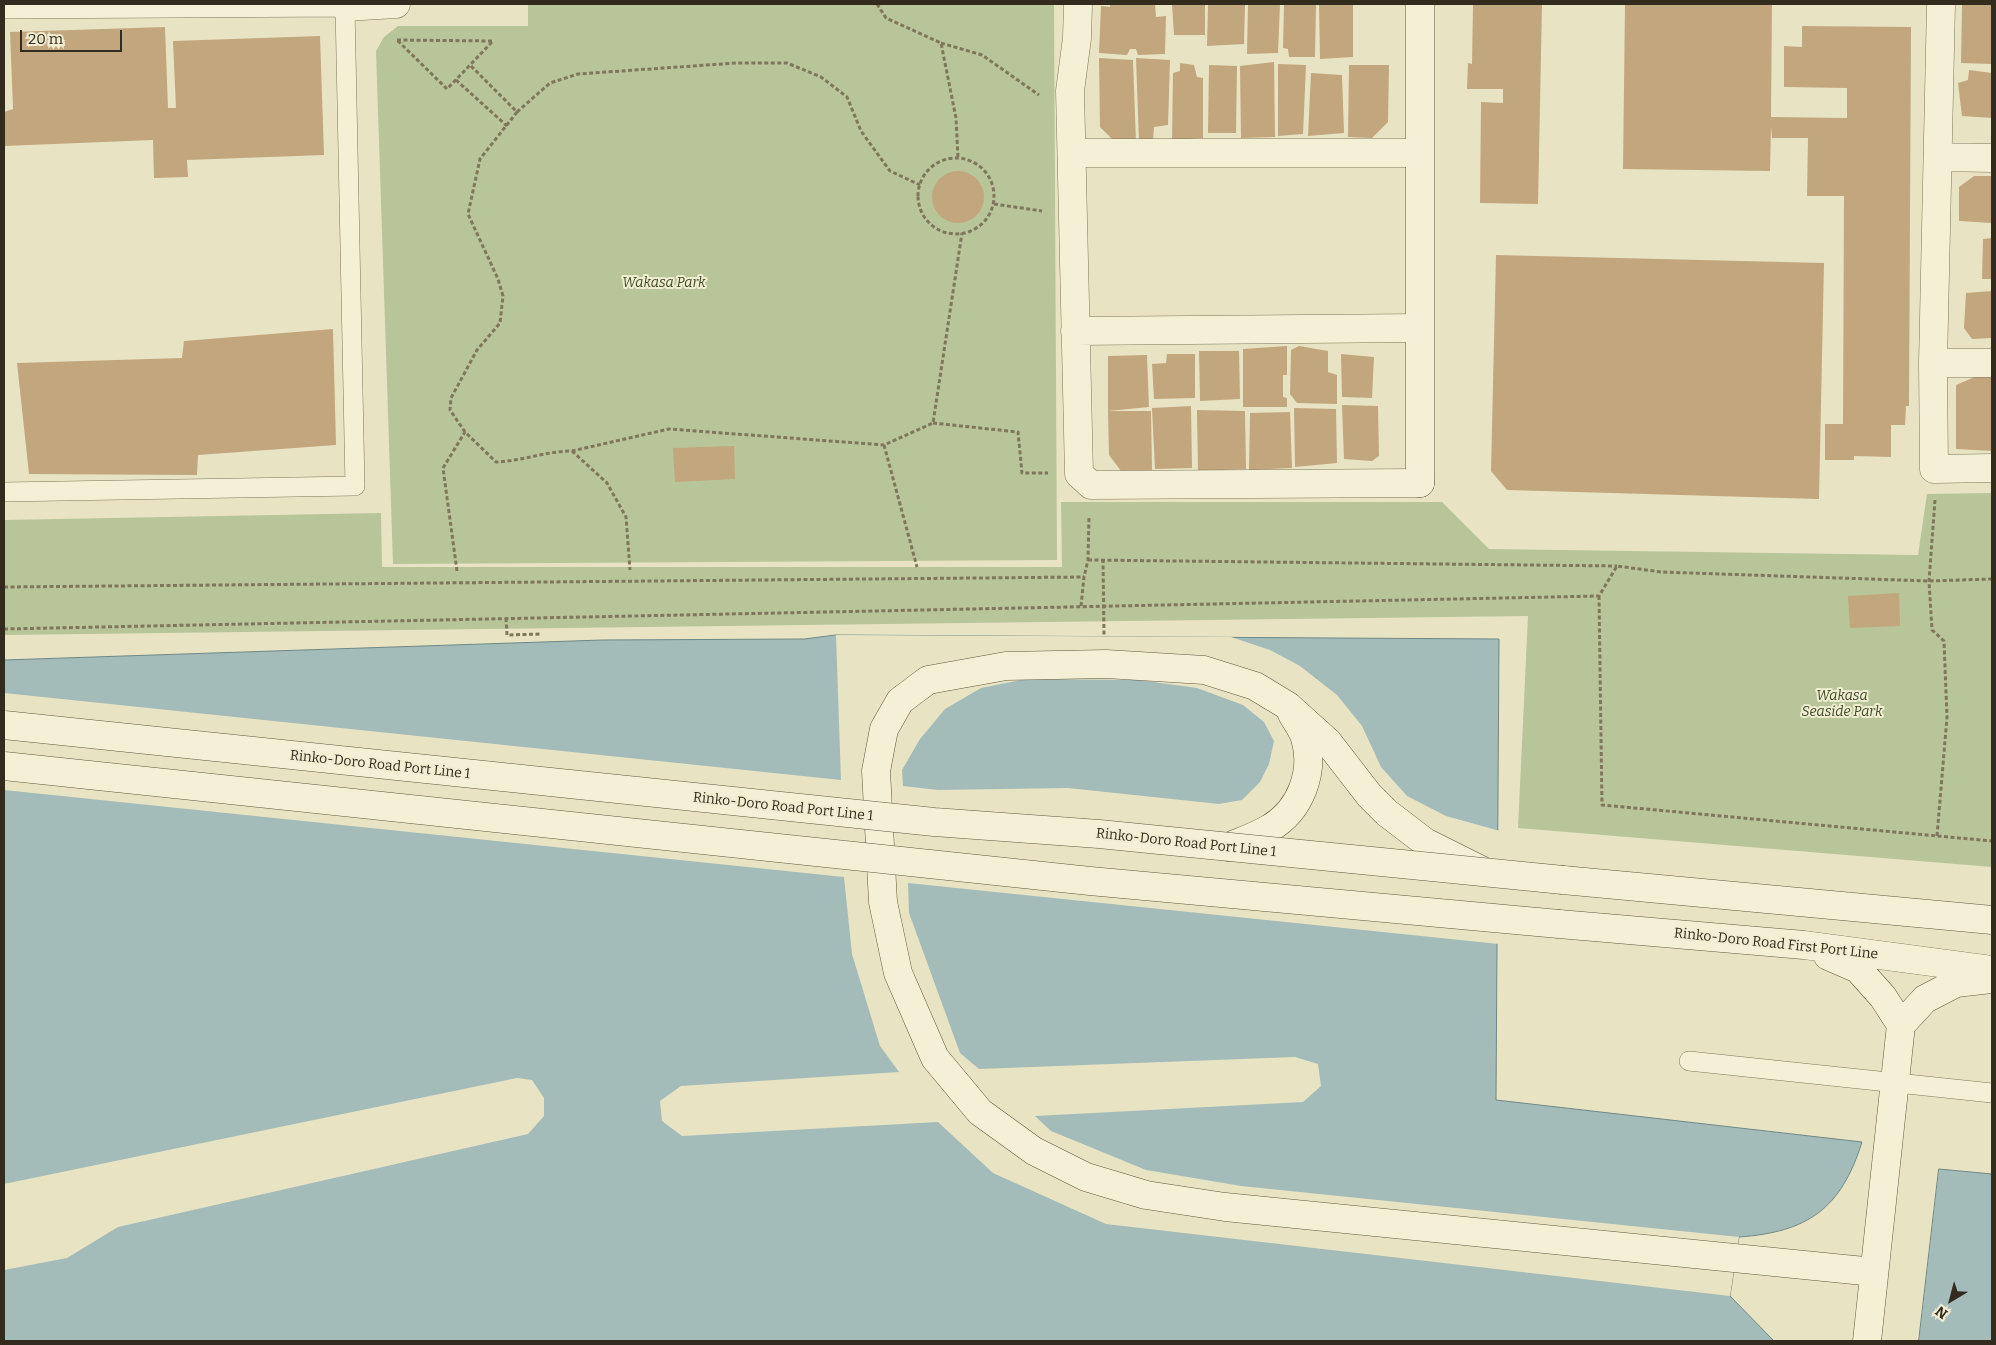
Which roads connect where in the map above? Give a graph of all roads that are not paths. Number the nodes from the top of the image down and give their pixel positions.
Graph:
1 (396, 4) edge
2 (1078, 4) edge
3 (1420, 4) edge
4 (1941, 4) edge
5 (346, 7) junction
6 (4, 9) edge
7 (1072, 153) junction
8 (1419, 153) junction
9 (1938, 157) junction
10 (1992, 158) edge
11 (1419, 328) junction
12 (1075, 331) junction
13 (1934, 363) junction
14 (1992, 363) edge
15 (1992, 468) edge
16 (4, 492) edge
17 (1288, 706) junction
18 (4, 725) edge
19 (4, 766) edge
20 (1228, 847) junction
21 (1481, 870) junction
22 (1992, 920) edge
23 (1804, 945) junction
24 (1992, 970) edge
25 (1992, 978) edge
26 (1900, 1025) junction
27 (1689, 1062) dead end
28 (1894, 1084) junction
29 (1992, 1093) edge
30 (1874, 1272) junction
31 (1867, 1341) edge

1 - 5 street
2 - 7 street
3 - 8 street
4 - 9 street
5 - 6 lane
5 - 16 lane
7 - 8 street
7 - 12 street
8 - 11 street
9 - 10 street
9 - 13 street
11 - 12 street
11 - 12 street
13 - 14 street
13 - 15 street
17 - 20 street
17 - 21 street
17 - 30 street, bridge
18 - 20 street, Rinko-Doro Road Port Line 1, bridge
19 - 23 street, Rinko-Doro Road First Port Line, bridge
20 - 21 street, Rinko-Doro Road Port Line 1, bridge
21 - 22 street, Rinko-Doro Road Port Line 1, bridge
23 - 24 street, Rinko-Doro Road First Port Line
23 - 26 street
25 - 26 street
26 - 28 street
27 - 28 lane
28 - 29 lane
28 - 30 street
30 - 31 street

